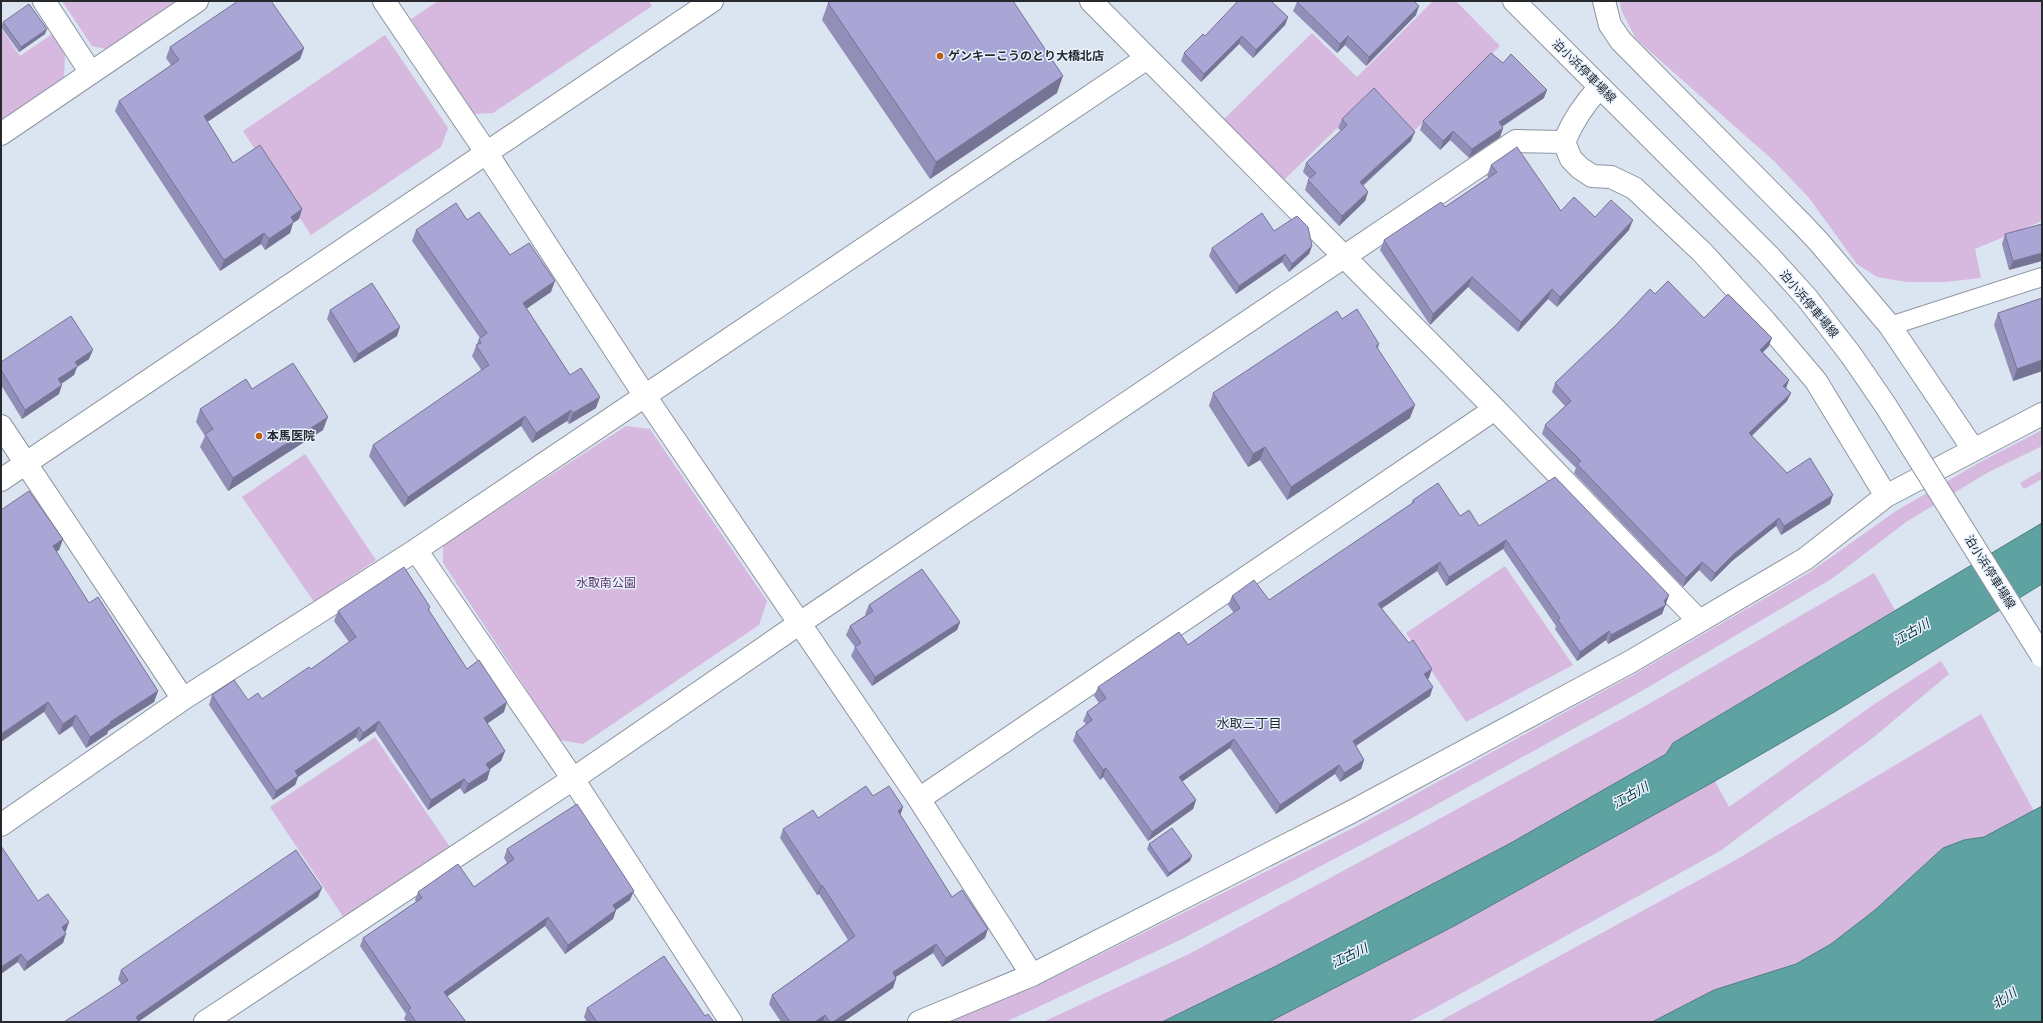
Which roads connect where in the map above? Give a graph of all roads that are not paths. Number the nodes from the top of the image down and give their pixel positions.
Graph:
1 (44, 1) edge
2 (197, 1) edge
3 (384, 1) edge
4 (712, 1) edge
5 (1091, 1) edge
6 (1514, 1) edge
7 (1604, 1) edge
8 (1147, 58) junction
9 (91, 72) junction
10 (1600, 87) junction
11 (1, 134) edge
12 (1564, 142) junction
13 (486, 152) junction
14 (1344, 258) junction
15 (2042, 277) edge
16 (1890, 326) junction
17 (645, 396) junction
18 (1495, 409) junction
19 (2042, 414) edge
20 (1, 426) edge
21 (1973, 449) junction
22 (26, 464) junction
23 (1, 480) edge
24 (1886, 496) junction
25 (416, 550) junction
26 (1699, 621) junction
27 (800, 623) junction
28 (2042, 656) edge
29 (183, 699) junction
30 (573, 779) junction
31 (919, 799) junction
32 (1, 825) edge
33 (1032, 975) junction
34 (205, 1022) edge
35 (731, 1022) edge
36 (919, 1022) edge

1 - 9 street
2 - 9 street
3 - 13 street
4 - 13 street
5 - 8 street
6 - 10 street, 泊小浜停車場線
7 - 16 street
8 - 14 street
8 - 17 street
9 - 11 street
10 - 12 street
10 - 28 street, 泊小浜停車場線, bridge
12 - 14 street
12 - 24 street
13 - 17 street
13 - 22 street
14 - 18 street
14 - 27 street
15 - 16 lane
16 - 21 street
17 - 25 street
17 - 27 street
18 - 26 street
18 - 31 street
19 - 21 street
20 - 22 street
21 - 24 street
22 - 23 street
22 - 29 street
24 - 26 street
25 - 29 street
25 - 30 street
26 - 33 street
27 - 30 street
27 - 31 street
29 - 32 street
30 - 34 street
30 - 35 street
31 - 33 street
33 - 36 street

